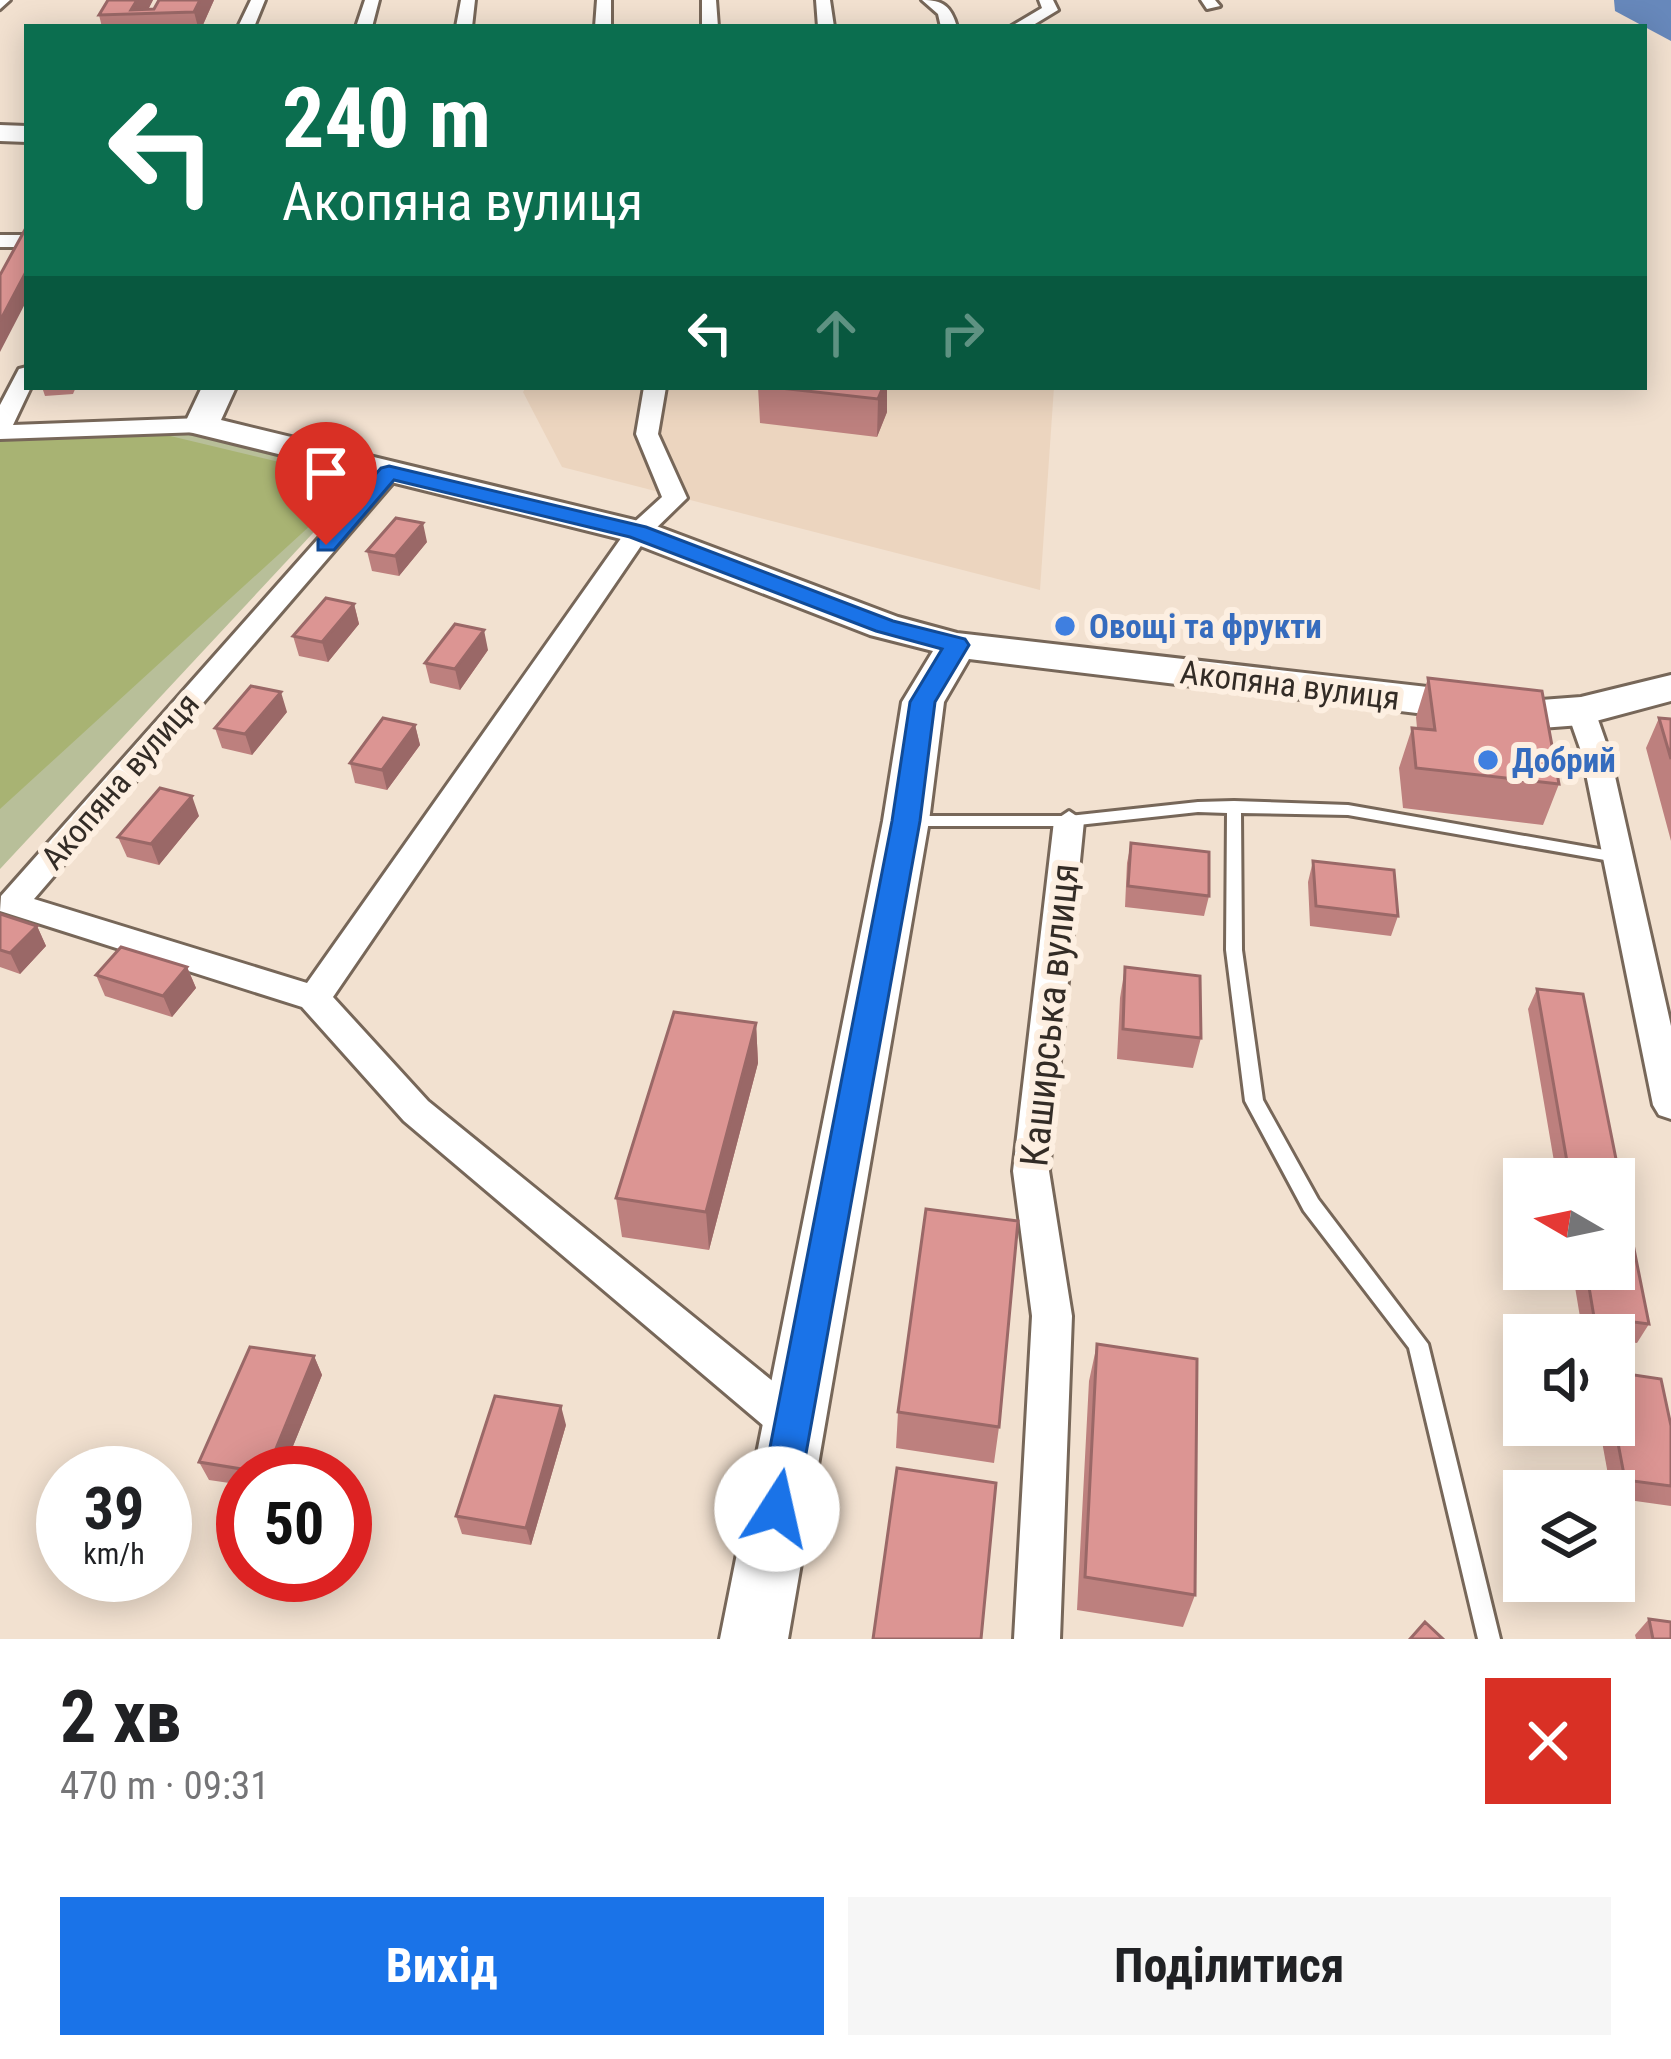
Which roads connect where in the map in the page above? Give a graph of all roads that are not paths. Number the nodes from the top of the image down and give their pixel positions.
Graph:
1 (929, 0) edge
2 (1048, 5) edge
3 (948, 24) edge
4 (1022, 24) edge
5 (24, 380) edge
6 (217, 390) edge
7 (654, 390) edge
8 (201, 425) junction
9 (0, 430) edge
10 (389, 473) junction
11 (638, 532) junction
12 (957, 645) junction
13 (1671, 688) edge
14 (1581, 711) junction
15 (1234, 806) junction
16 (906, 821) junction
17 (1069, 821) junction
18 (1616, 857) junction
19 (314, 998) junction
20 (1671, 1105) edge
21 (792, 1423) junction
22 (754, 1639) edge
23 (1037, 1639) edge
24 (1489, 1639) edge

1 - 3 street
2 - 4 street
5 - 9 street, Акопяна вулиця
6 - 8 main road
7 - 11 street
8 - 9 street, Акопяна вулиця
8 - 10 main road, Акопяна вулиця
10 - 11 main road, Акопяна вулиця
10 - 19 street, Акопяна вулиця
11 - 12 main road, Акопяна вулиця
11 - 19 street
12 - 14 main road, Акопяна вулиця
12 - 16 main road
13 - 14 main road, Акопяна вулиця
14 - 18 street
15 - 17 lane
15 - 18 lane
15 - 24 lane
16 - 17 lane
16 - 21 main road
17 - 23 street, Каширська вулиця
18 - 20 street
19 - 21 street
21 - 22 main road

